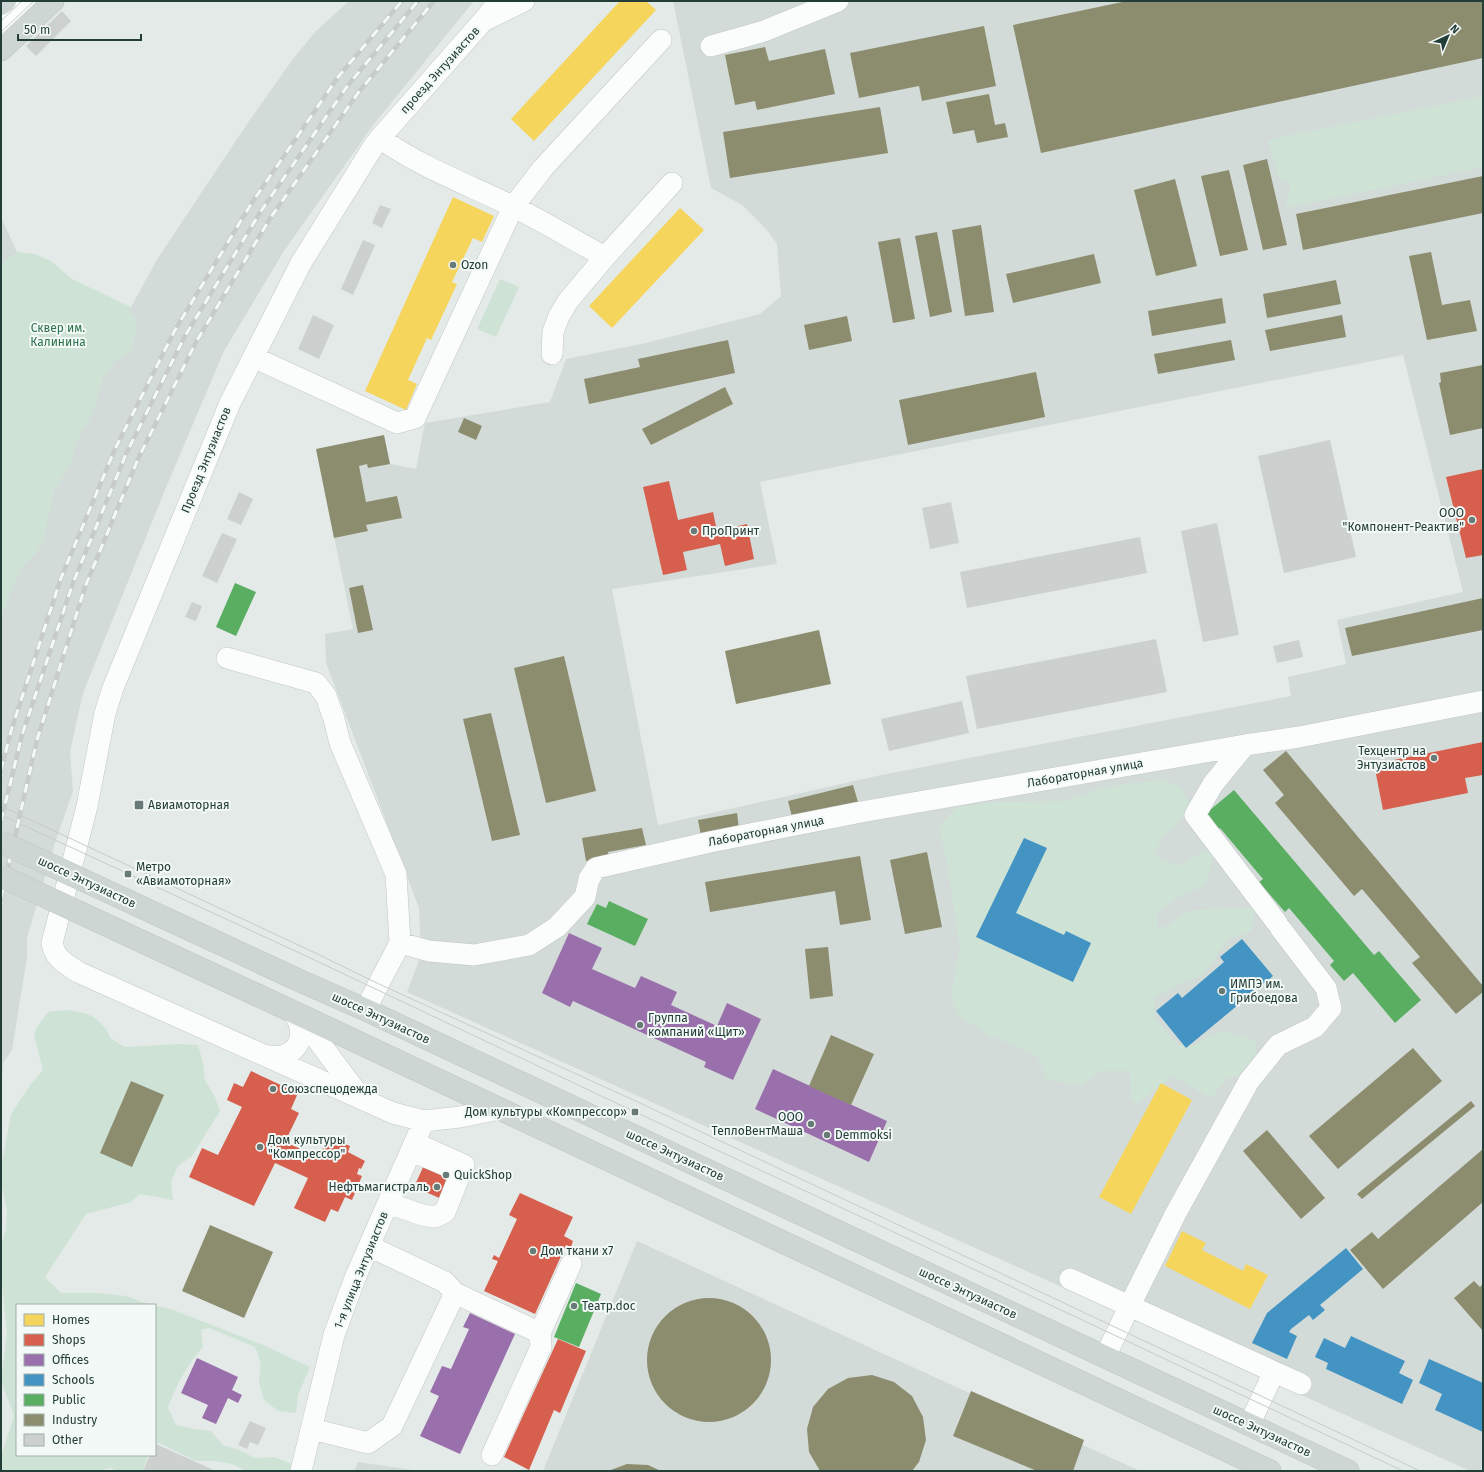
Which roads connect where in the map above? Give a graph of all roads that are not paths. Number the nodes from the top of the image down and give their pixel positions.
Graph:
1 (4, 1) edge
2 (28, 1) edge
3 (53, 1) edge
4 (499, 1) edge
5 (524, 1) edge
6 (838, 1) edge
7 (1, 4) edge
8 (483, 21) junction
9 (1, 27) edge
10 (661, 40) dead end
11 (711, 46) dead end
12 (1, 50) edge
13 (380, 138) junction
14 (672, 183) dead end
15 (513, 207) junction
16 (605, 257) junction
17 (552, 354) dead end
18 (253, 357) junction
19 (227, 658) dead end
20 (1483, 701) edge
21 (1245, 745) junction
22 (1, 842) edge
23 (1, 876) edge
24 (400, 943) junction
25 (289, 1009) junction
26 (366, 1010) junction
27 (264, 1055) junction
28 (362, 1099) junction
29 (500, 1110) junction
30 (424, 1121) junction
31 (413, 1147) junction
32 (388, 1203) junction
33 (369, 1246) junction
34 (571, 1264) dead end
35 (1070, 1279) dead end
36 (455, 1293) junction
37 (1129, 1307) junction
38 (540, 1332) junction
39 (1106, 1357) junction
40 (1274, 1372) junction
41 (1301, 1384) dead end
42 (1249, 1425) junction
43 (312, 1429) junction
44 (492, 1455) dead end
45 (301, 1471) edge
46 (1270, 1471) edge
47 (1348, 1471) edge

1 - 7 main road
2 - 9 street
3 - 12 main road
4 - 8 street, проезд Энтузиастов
5 - 8 street
6 - 11 street
8 - 13 street, проезд Энтузиастов
10 - 15 street
13 - 15 street
13 - 18 street, Проезд Энтузиастов
14 - 16 street
15 - 16 street
15 - 18 street
16 - 17 street
18 - 27 street, Проезд Энтузиастов
19 - 24 street
20 - 21 street
21 - 24 street, Лабораторная улица
21 - 37 street
22 - 26 main road, шоссе Энтузиастов, bridge
23 - 25 main road, bridge
24 - 26 street
25 - 27 street
25 - 28 street
25 - 29 main road
26 - 39 main road, шоссе Энтузиастов
27 - 28 street, Проезд Энтузиастов
28 - 30 street, Проезд Энтузиастов
29 - 30 street
29 - 46 main road
30 - 31 street, 1-я улица Энтузиастов
31 - 32 street, 1-я улица Энтузиастов
31 - 32 street
32 - 33 street, 1-я улица Энтузиастов
33 - 36 street
33 - 43 street, 1-я улица Энтузиастов
34 - 38 street
35 - 37 street
36 - 38 street
36 - 43 street
37 - 39 street
37 - 40 street
38 - 44 street
39 - 42 main road, шоссе Энтузиастов
40 - 41 street
40 - 42 street
42 - 47 main road, шоссе Энтузиастов
43 - 45 street, 1-я улица Энтузиастов

